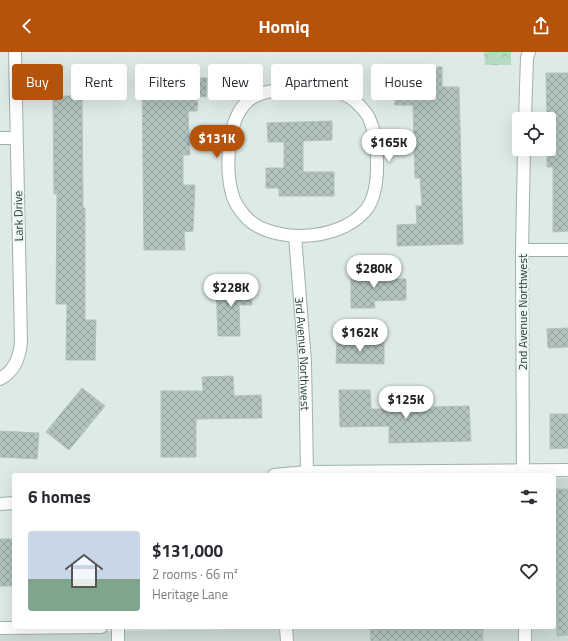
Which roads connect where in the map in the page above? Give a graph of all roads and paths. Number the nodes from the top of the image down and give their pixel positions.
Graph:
1 (15, 52) edge
2 (529, 52) edge
3 (525, 112) edge
4 (0, 138) edge
5 (16, 138) junction
6 (524, 156) edge
7 (295, 236) junction
8 (522, 250) junction
9 (568, 250) edge
10 (3, 377) edge
11 (568, 470) edge
12 (307, 472) junction
13 (296, 473) edge
14 (408, 473) edge
15 (522, 473) edge
16 (12, 503) edge
17 (0, 504) edge
18 (0, 628) edge
19 (12, 628) edge
20 (118, 629) edge
21 (286, 629) edge
22 (525, 629) edge
23 (118, 641) edge
24 (287, 641) edge
25 (525, 641) edge

1 - 5 street, Lark Drive
2 - 3 street
4 - 5 street
5 - 10 street, Lark Drive
6 - 8 street, 2nd Avenue Northwest
7 - 7 street
7 - 12 street, 3rd Avenue Northwest
8 - 9 street
8 - 15 street, 2nd Avenue Northwest
11 - 15 street
12 - 13 street
12 - 14 street
14 - 15 street
16 - 17 street
18 - 19 street
20 - 23 street
21 - 24 street
22 - 25 street

